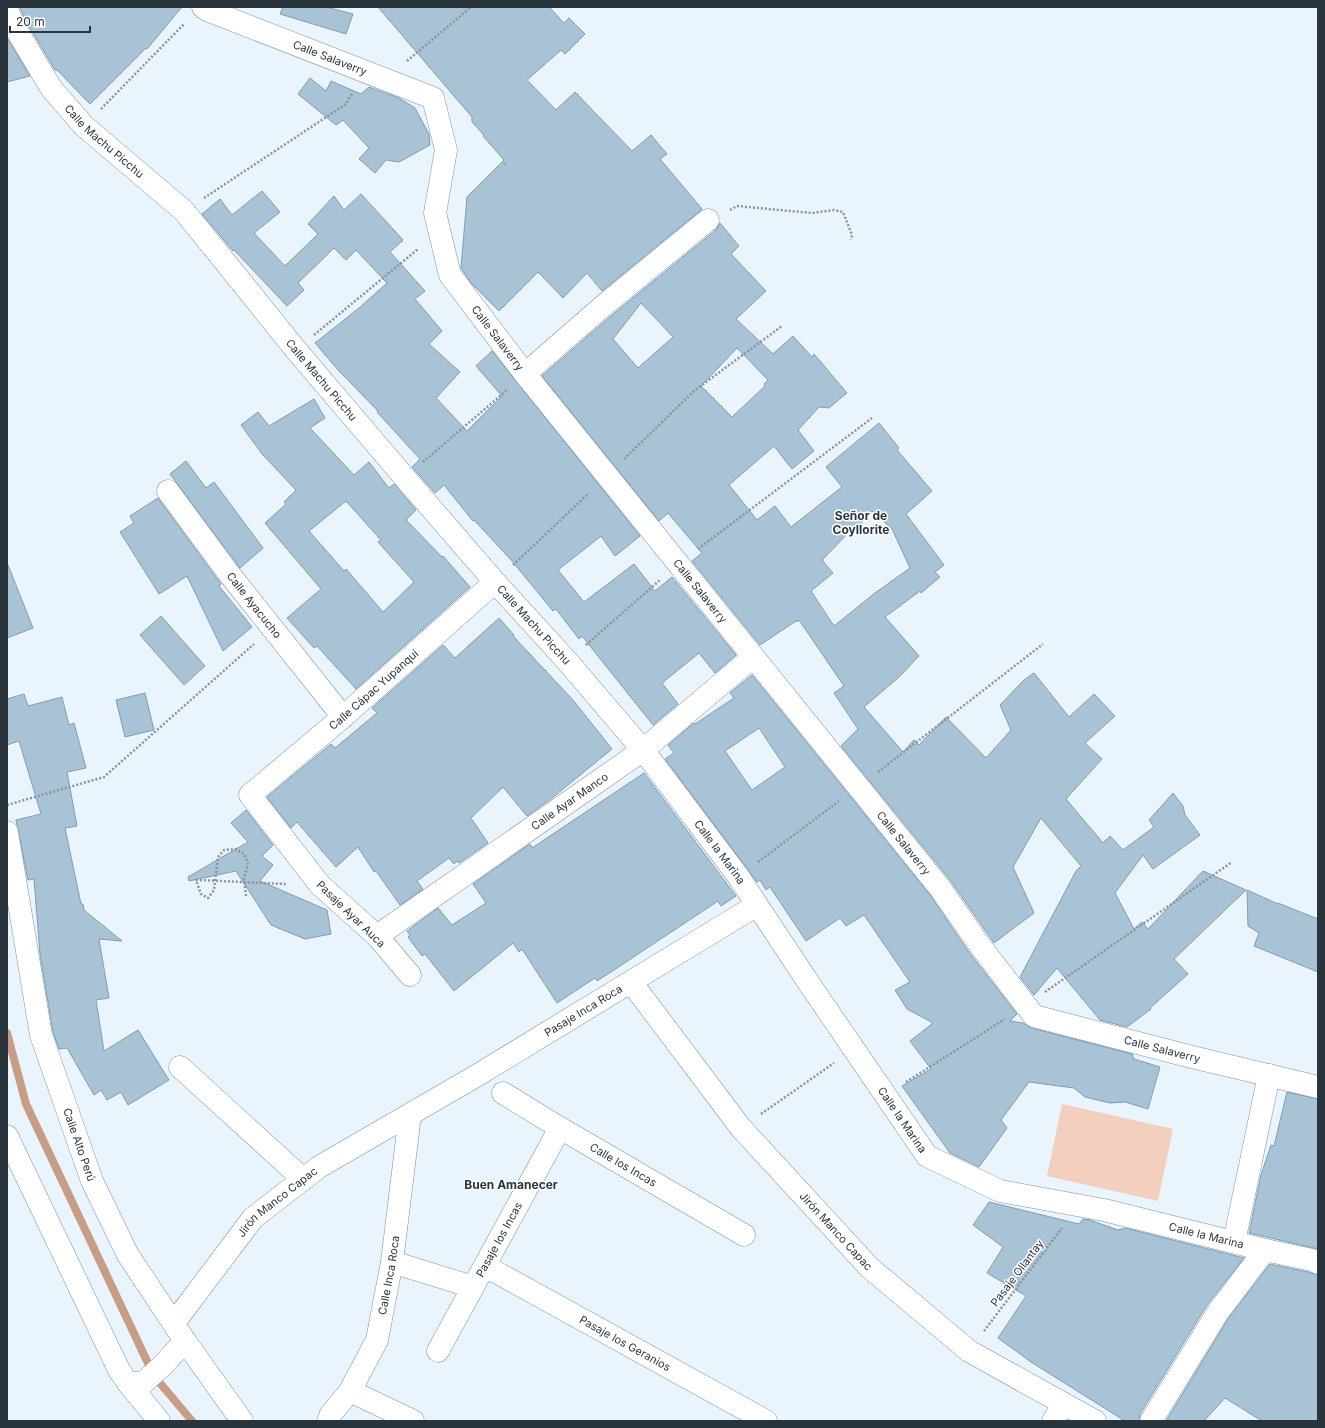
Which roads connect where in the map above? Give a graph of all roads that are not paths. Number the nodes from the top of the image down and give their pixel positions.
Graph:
1 (7, 9) edge
2 (196, 13) edge
3 (708, 220) road end
4 (525, 374) junction
5 (168, 491) dead end
6 (496, 582) junction
7 (753, 657) junction
8 (343, 717) junction
9 (643, 750) junction
10 (250, 795) joint
11 (7, 832) edge
12 (757, 905) junction
13 (377, 936) junction
14 (410, 975) dead end
15 (631, 982) junction
16 (180, 1067) dead end
17 (1269, 1075) junction
18 (1318, 1087) edge
19 (503, 1093) dead end
20 (410, 1115) junction
21 (560, 1128) junction
22 (7, 1136) edge
23 (304, 1180) junction
24 (744, 1235) dead end
25 (1234, 1242) junction
26 (1265, 1250) junction
27 (392, 1262) junction
28 (1318, 1264) edge
29 (485, 1266) junction
30 (473, 1287) junction
31 (179, 1332) junction
32 (438, 1351) dead end
33 (136, 1383) junction
34 (350, 1391) junction
35 (1058, 1412) edge
36 (159, 1421) edge
37 (242, 1421) edge
38 (328, 1421) edge
39 (413, 1421) edge
40 (766, 1421) edge
41 (1094, 1421) edge
42 (1151, 1421) edge

1 - 6 street, Calle Machu Picchu
2 - 4 street, Calle Salaverry
3 - 4 street
4 - 7 street, Calle Salaverry
5 - 8 street, Calle Ayacucho
6 - 8 street, Calle Cápac Yupanqui
6 - 9 street, Calle Machu Picchu
7 - 9 street, Calle Ayar Manco
7 - 17 street, Calle Salaverry
8 - 10 street, Calle Cápac Yupanqui
9 - 12 street, Calle la Marina
9 - 13 street, Calle Ayar Manco
10 - 13 street, Pasaje Ayar Auca
11 - 31 street, Calle Alto Perú
12 - 15 street, Pasaje Inca Roca
12 - 25 street, Calle la Marina
13 - 14 street, Pasaje Ayar Auca
15 - 20 street, Pasaje Inca Roca
15 - 35 street, Jirón Manco Capac
16 - 23 street
17 - 18 street, Calle Salaverry
17 - 25 street
19 - 21 street, Calle los Incas
20 - 23 street, Jirón Manco Capac
20 - 27 street, Calle Inca Roca
21 - 24 street, Calle los Incas
21 - 29 street, Pasaje los Incas
22 - 33 street
23 - 31 street, Jirón Manco Capac
25 - 26 street, Calle la Marina
26 - 28 street, Calle la Marina
26 - 42 street
27 - 30 street
27 - 34 street, Calle Inca Roca
29 - 30 street, Pasaje los Incas
29 - 40 street, Pasaje los Geranios
30 - 32 street, Pasaje los Incas
31 - 33 street, Jirón Manco Capac
31 - 37 street, Calle Alto Perú
33 - 36 street
34 - 38 street, Calle Inca Roca
34 - 39 street
35 - 41 street, Jirón Manco Capac

